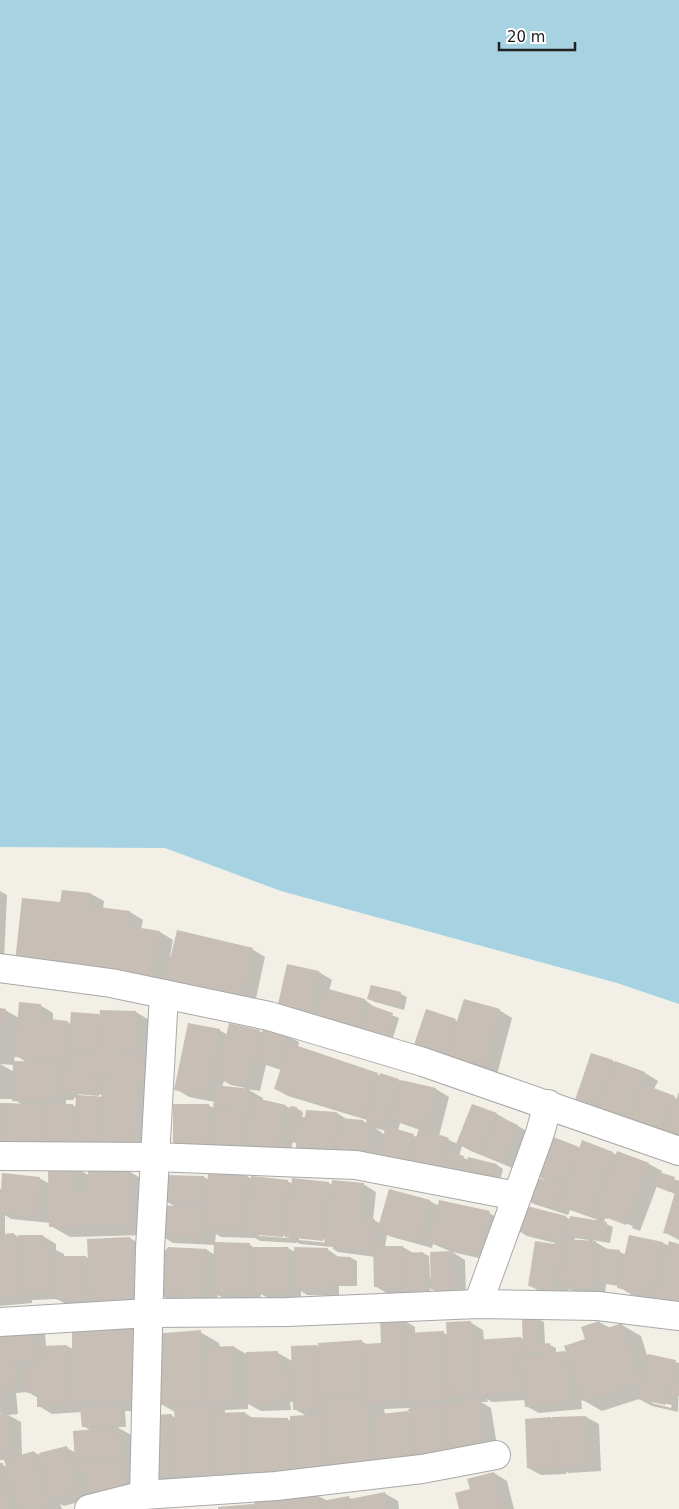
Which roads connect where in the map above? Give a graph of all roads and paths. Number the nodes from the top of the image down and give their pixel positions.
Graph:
1 (0, 968) edge
2 (164, 994) junction
3 (548, 1104) junction
4 (679, 1151) edge
5 (0, 1156) edge
6 (155, 1157) junction
7 (516, 1196) junction
8 (478, 1304) junction
9 (148, 1313) junction
10 (679, 1316) edge
11 (0, 1322) edge
12 (496, 1455) dead end
13 (144, 1495) junction
14 (89, 1509) edge

1 - 2 street
2 - 3 street
2 - 6 street
3 - 4 street
3 - 7 street
5 - 6 street
6 - 7 street
6 - 9 street
7 - 8 street
8 - 9 street
8 - 10 street
9 - 11 street
9 - 13 street
12 - 13 street
13 - 14 street

